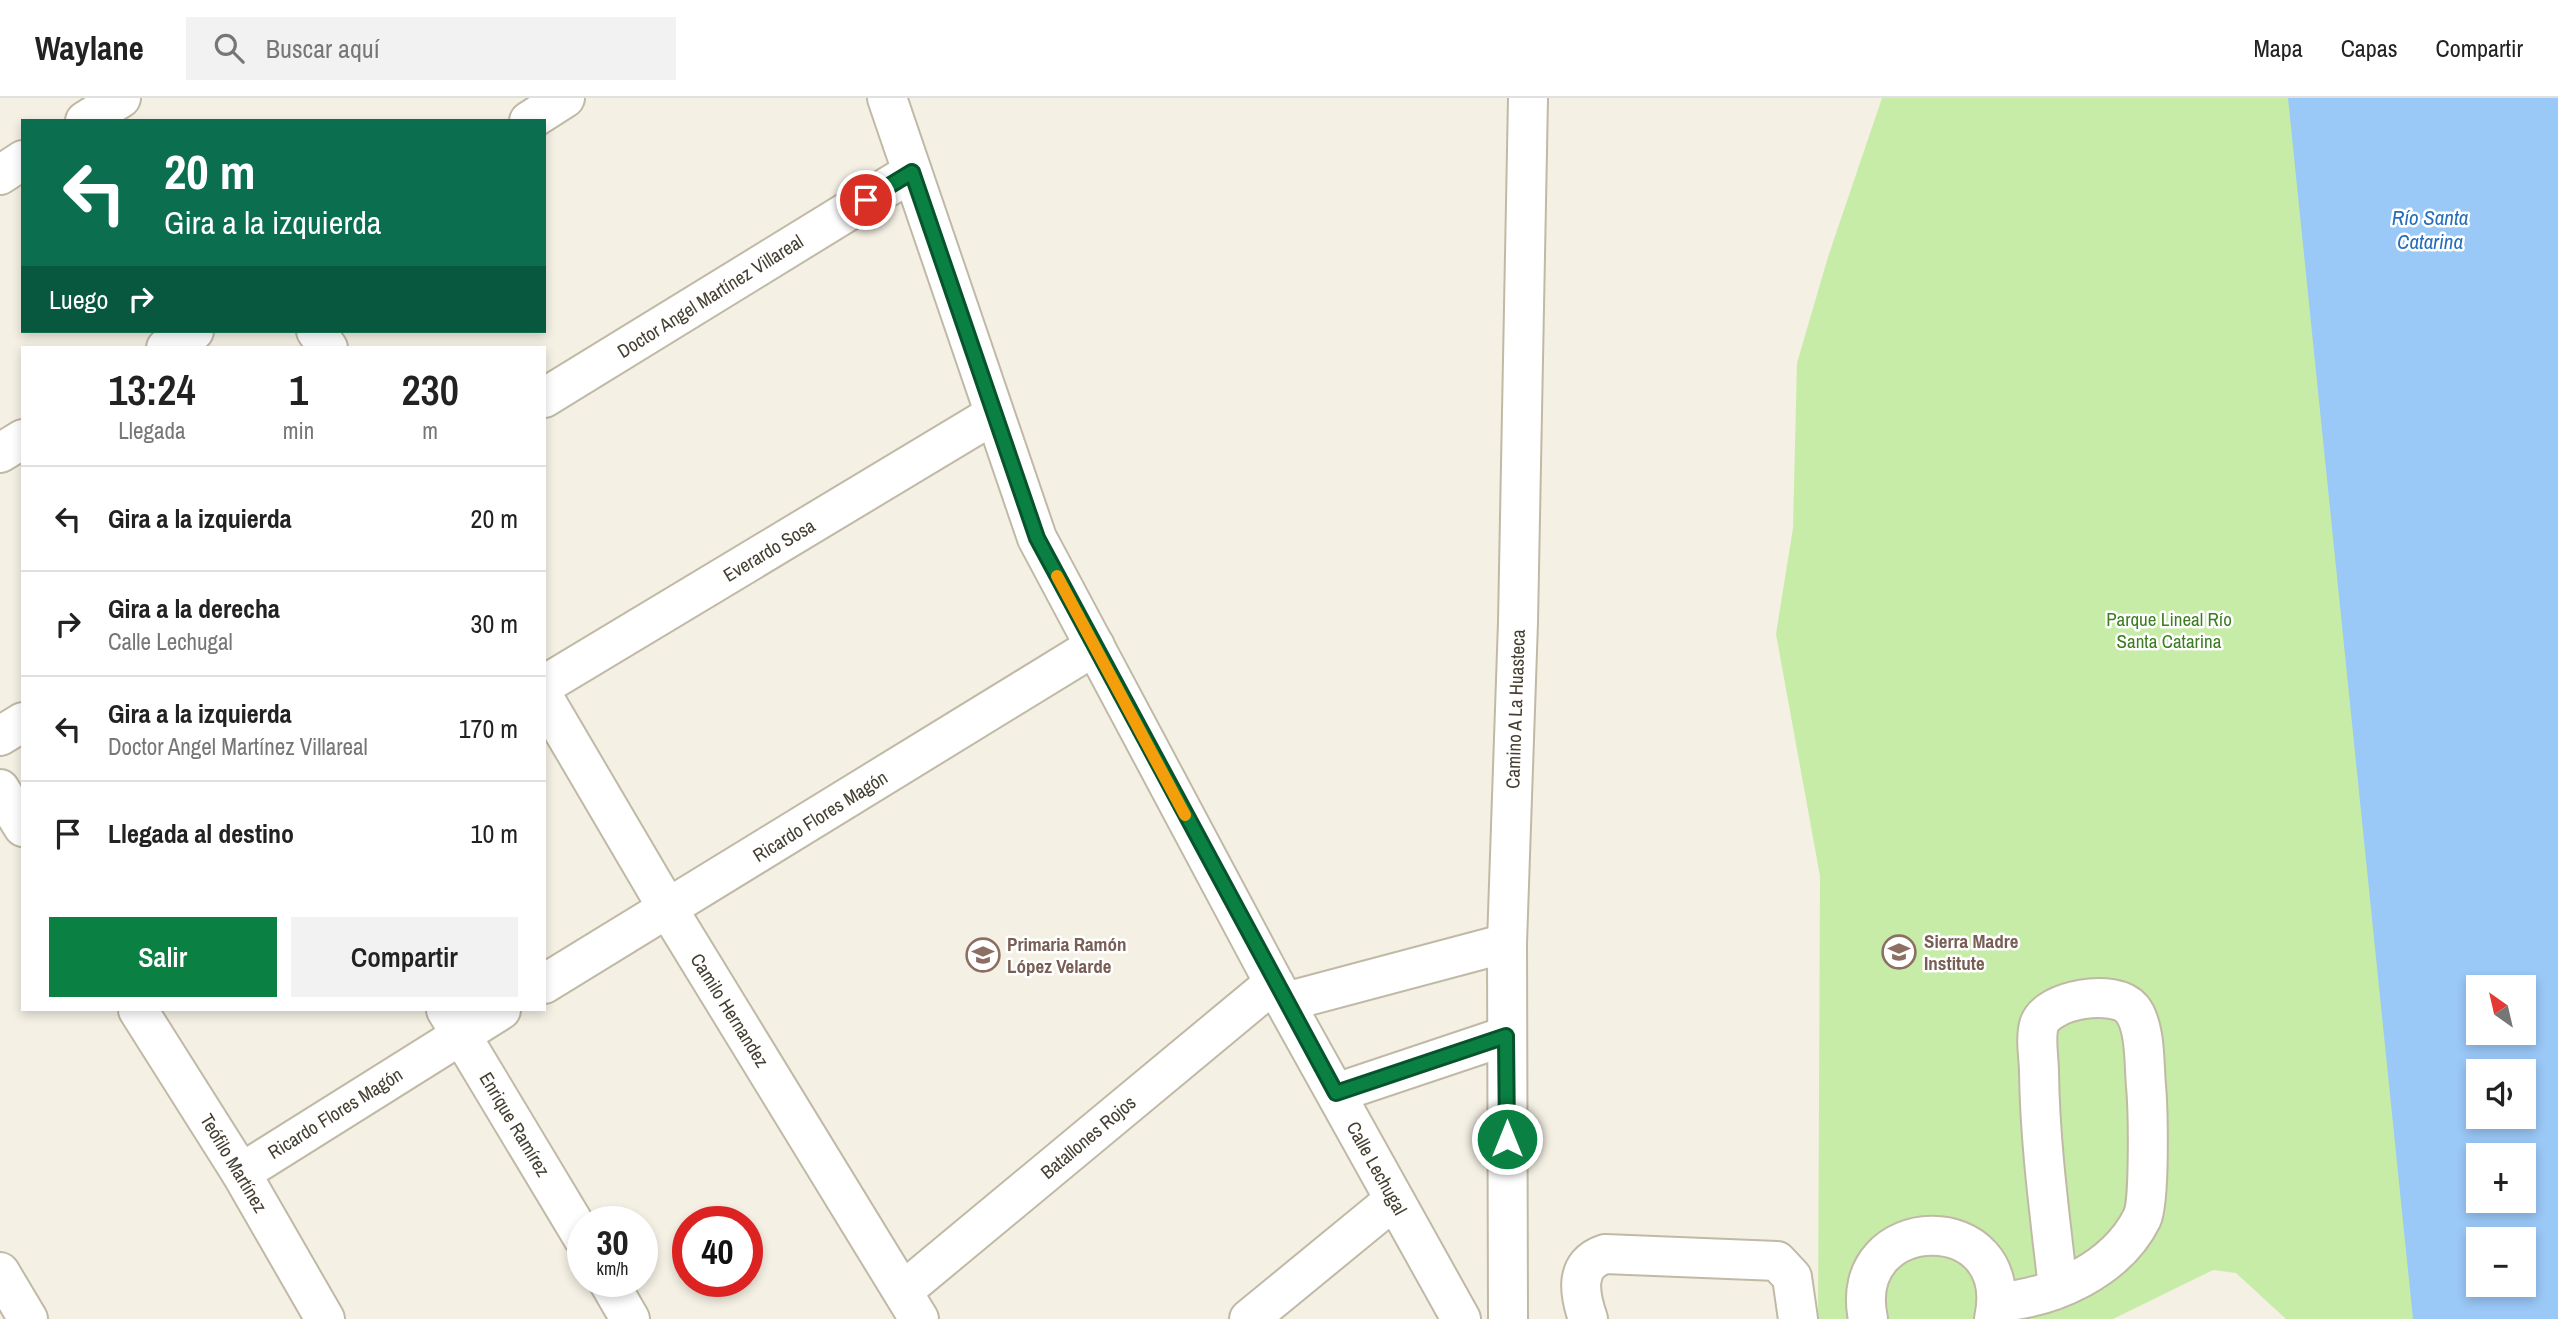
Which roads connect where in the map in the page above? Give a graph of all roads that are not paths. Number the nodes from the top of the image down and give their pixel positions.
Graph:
1 (121, 98) edge
2 (565, 98) edge
3 (887, 98) edge
4 (1528, 98) edge
5 (88, 119) edge
6 (532, 119) edge
7 (21, 161) edge
8 (912, 172) junction
9 (0, 174) edge
10 (191, 333) edge
11 (169, 346) edge
12 (546, 397) edge
13 (993, 415) junction
14 (21, 440) edge
15 (0, 453) edge
16 (1095, 646) junction
17 (546, 684) edge
18 (546, 701) edge
19 (21, 723) edge
20 (0, 736) edge
21 (668, 909) junction
22 (1507, 943) junction
23 (546, 983) edge
24 (1280, 992) junction
25 (139, 1011) edge
26 (497, 1011) edge
27 (454, 1022) edge
28 (1506, 1036) junction
29 (1336, 1093) junction
30 (241, 1173) junction
31 (1394, 1200) junction
32 (567, 1211) edge
33 (0, 1272) edge
34 (2058, 1288) junction
35 (618, 1297) edge
36 (911, 1305) edge
37 (1996, 1311) edge
38 (28, 1319) edge
39 (326, 1319) edge
40 (631, 1319) edge
41 (1249, 1319) edge
42 (1461, 1319) edge
43 (1508, 1319) edge
44 (1588, 1319) edge
45 (1798, 1319) edge
46 (1868, 1319) edge

1 - 5 street
2 - 6 street
3 - 8 street, Calle Lechugal
4 - 22 street, Camino A La Huasteca
7 - 9 street
8 - 12 street, Doctor Angel Martínez Villareal
8 - 13 street, Calle Lechugal
10 - 11 street
13 - 16 street, Calle Lechugal
13 - 17 street, Everardo Sosa
14 - 15 street
16 - 21 street, Ricardo Flores Magón
16 - 24 street, Calle Lechugal
18 - 21 street, Camilo Hernandez
19 - 20 street
21 - 23 street, Ricardo Flores Magón
21 - 36 street, Camilo Hernandez
22 - 24 street
22 - 28 street, Camino A La Huasteca
24 - 29 street, Calle Lechugal
24 - 36 street, Batallones Rojos
25 - 30 street, Teófilo Martínez
26 - 27 street, Ricardo Flores Magón
27 - 30 street, Ricardo Flores Magón
27 - 32 street, Enrique Ramírez
28 - 29 street
28 - 43 street, Camino A La Huasteca
29 - 31 street, Calle Lechugal
30 - 39 street, Teófilo Martínez
31 - 41 street
31 - 42 street, Calle Lechugal
33 - 38 street
34 - 34 street
34 - 37 street
35 - 40 street
37 - 46 street
44 - 45 street

